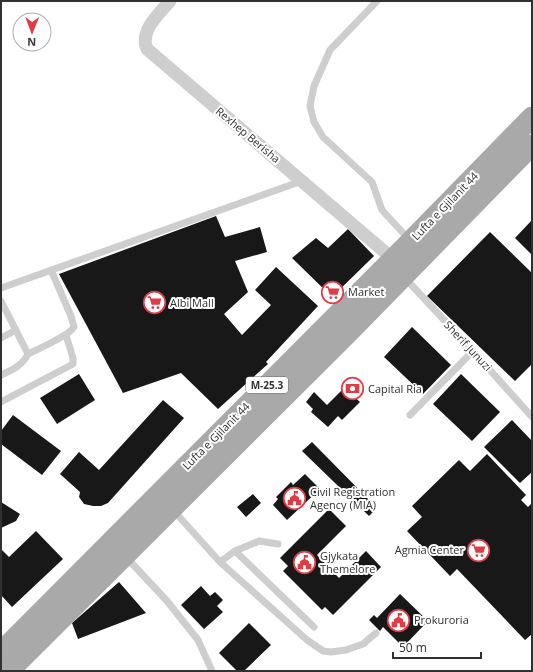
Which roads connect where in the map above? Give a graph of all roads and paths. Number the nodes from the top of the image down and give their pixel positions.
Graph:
1 (170, 1) edge
2 (377, 1) edge
3 (532, 117) edge
4 (532, 145) edge
5 (302, 181) junction
6 (408, 244) junction
7 (393, 259) junction
8 (51, 270) junction
9 (403, 277) junction
10 (1, 288) edge
11 (2, 304) edge
12 (16, 330) junction
13 (66, 334) junction
14 (1, 338) edge
15 (474, 351) junction
16 (28, 354) junction
17 (1, 375) edge
18 (1, 402) edge
19 (410, 415) dead end
20 (532, 417) edge
21 (172, 508) junction
22 (278, 544) dead end
23 (118, 548) junction
24 (235, 551) junction
25 (220, 562) junction
26 (314, 627) dead end
27 (376, 633) dead end
28 (1, 652) edge
29 (9, 671) edge
30 (212, 671) edge

1 - 5 street, Rexhep Berisha
2 - 6 lane
3 - 6 main road, Lufta e Gjilanit 44 / M-25.3
4 - 9 main road, Lufta e Gjilanit 44 / M-25.3
5 - 7 street, Rexhep Berisha
5 - 8 lane
6 - 7 main road, Lufta e Gjilanit 44 / M-25.3
7 - 23 main road, Lufta e Gjilanit 44 / M-25.3
8 - 10 lane
8 - 13 lane
9 - 15 lane, Sherif Junuzi
9 - 21 main road, Lufta e Gjilanit 44 / M-25.3
11 - 12 lane
12 - 14 lane
12 - 16 lane
13 - 16 lane
13 - 18 lane
15 - 19 lane
15 - 20 lane, Sherif Junuzi
16 - 17 lane
21 - 23 main road, Lufta e Gjilanit 44 / M-25.3
21 - 25 lane
22 - 24 lane
23 - 28 main road, Lufta e Gjilanit 44 / M-25.3
23 - 29 main road, Lufta e Gjilanit 44 / M-25.3
23 - 30 lane
24 - 25 lane
24 - 26 lane
25 - 27 lane

